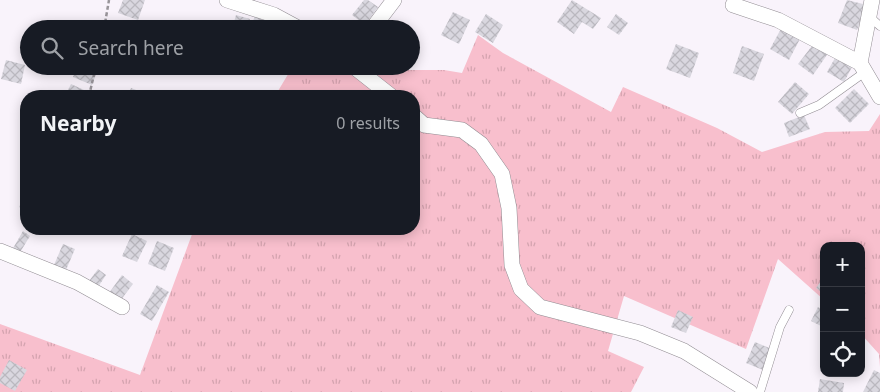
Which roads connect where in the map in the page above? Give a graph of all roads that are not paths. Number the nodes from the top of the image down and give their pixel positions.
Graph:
1 (227, 0) edge
2 (394, 0) edge
3 (872, 0) edge
4 (732, 5) dead end
5 (283, 20) edge
6 (379, 20) edge
7 (874, 23) edge
8 (862, 68) junction
9 (364, 75) edge
10 (383, 90) edge
11 (880, 97) edge
12 (800, 113) dead end
13 (420, 121) edge
14 (0, 252) edge
15 (122, 307) dead end
16 (789, 310) dead end
17 (750, 392) edge
18 (760, 392) edge

1 - 5 street
2 - 6 street
3 - 7 street
4 - 8 street
7 - 8 street
8 - 11 street
8 - 12 lane
9 - 10 street
13 - 17 street
14 - 15 street
16 - 18 lane

